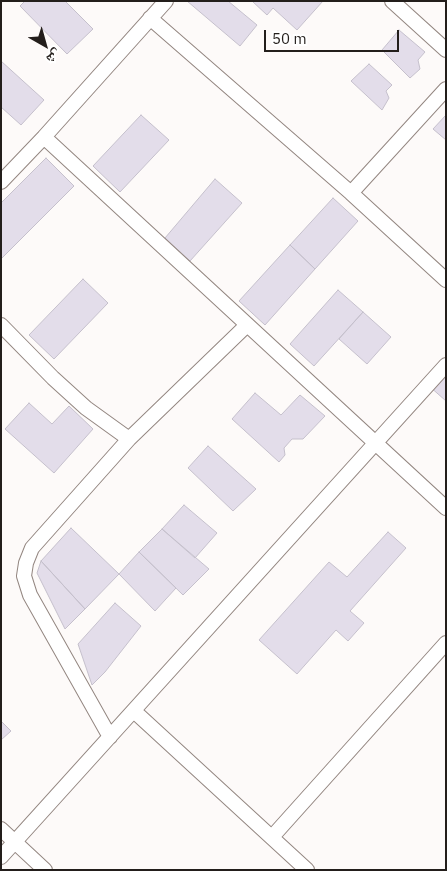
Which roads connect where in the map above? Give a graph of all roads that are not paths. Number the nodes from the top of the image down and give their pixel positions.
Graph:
1 (166, 1) edge
2 (392, 1) edge
3 (150, 18) junction
4 (446, 50) edge
5 (446, 89) edge
6 (44, 137) junction
7 (1, 182) edge
8 (351, 193) junction
9 (446, 280) edge
10 (1, 325) edge
11 (247, 325) junction
12 (446, 365) edge
13 (129, 439) junction
14 (376, 443) junction
15 (446, 508) edge
16 (446, 644) edge
17 (134, 711) junction
18 (110, 737) junction
19 (1, 829) edge
20 (272, 838) junction
21 (15, 842) junction
22 (1, 857) edge
23 (45, 870) edge
24 (307, 870) edge

1 - 3 street
2 - 4 street
3 - 6 street
3 - 8 street
5 - 8 street
6 - 7 street
6 - 11 street
8 - 9 street
10 - 13 street
11 - 13 street
11 - 14 street
12 - 14 street
13 - 18 street
14 - 15 street
14 - 17 street
16 - 20 street
17 - 18 street
17 - 20 street
18 - 21 street
19 - 21 street
20 - 24 street
21 - 22 street
21 - 23 street

